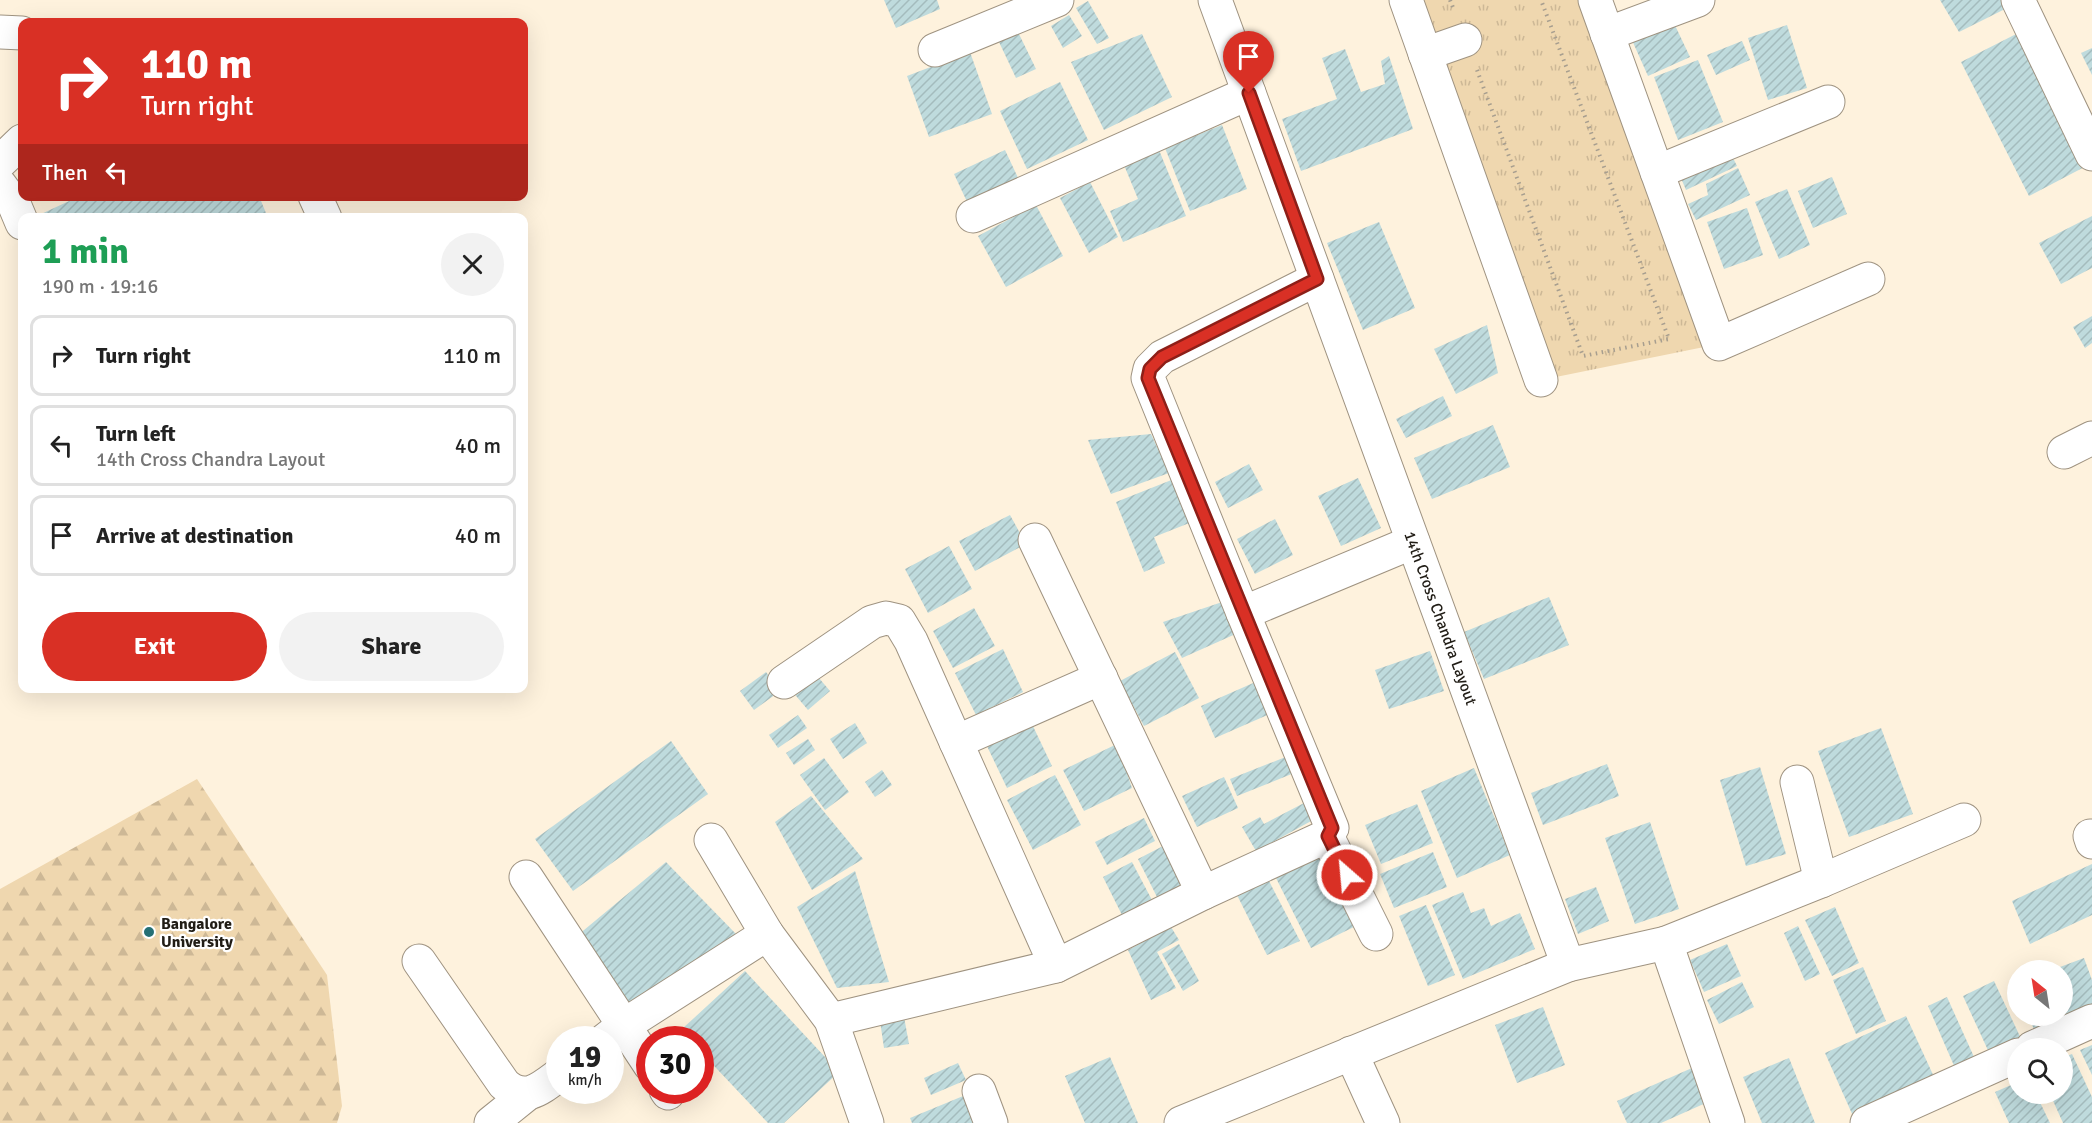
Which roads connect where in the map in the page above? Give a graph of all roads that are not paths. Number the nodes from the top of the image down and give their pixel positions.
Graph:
1 (1057, 0) edge
2 (1215, 0) edge
3 (1406, 0) edge
4 (1595, 0) edge
5 (1698, 0) edge
6 (2018, 0) edge
7 (0, 32) edge
8 (18, 33) edge
9 (1608, 34) junction
10 (1465, 40) road end
11 (935, 50) dead end
12 (1425, 54) junction
13 (1249, 93) junction
14 (1828, 102) dead end
15 (18, 145) edge
16 (2092, 154) edge
17 (0, 162) edge
18 (1657, 172) junction
19 (0, 185) edge
20 (18, 214) edge
21 (973, 216) dead end
22 (1317, 279) junction
23 (1868, 279) dead end
24 (1541, 380) dead end
25 (1035, 540) dead end
26 (1413, 542) junction
27 (1243, 613) junction
28 (1101, 678) junction
29 (784, 682) dead end
30 (956, 742) junction
31 (1797, 782) dead end
32 (1964, 820) dead end
33 (1328, 836) junction
34 (711, 840) dead end
35 (526, 877) dead end
36 (1821, 881) junction
37 (1203, 893) junction
38 (767, 934) junction
39 (1376, 934) dead end
40 (1666, 943) junction
41 (419, 962) dead end
42 (1568, 965) junction
43 (1056, 966) junction
44 (831, 1020) junction
45 (2092, 1021) edge
46 (610, 1026) edge
47 (624, 1027) edge
48 (2054, 1038) edge
49 (624, 1042) edge
50 (636, 1053) edge
51 (1351, 1053) junction
52 (2007, 1060) edge
53 (546, 1084) edge
54 (979, 1091) dead end
55 (527, 1094) junction
56 (1244, 1112) edge
57 (491, 1123) edge
58 (867, 1123) edge
59 (991, 1123) edge
60 (1181, 1123) edge
61 (1383, 1123) edge
62 (1728, 1123) edge
63 (1867, 1123) edge

1 - 11 street
2 - 13 street, 14th Cross Chandra Layout
3 - 12 street
4 - 9 street
5 - 9 street
6 - 16 street
7 - 8 street
9 - 18 street
10 - 12 street
12 - 24 street
13 - 21 street
13 - 22 street, 14th Cross Chandra Layout
14 - 18 street
15 - 17 street
18 - 23 street
19 - 20 street
22 - 26 street, 14th Cross Chandra Layout
22 - 27 street
25 - 28 street
26 - 27 street
26 - 42 street, 14th Cross Chandra Layout
27 - 33 street
28 - 30 street
28 - 37 street
29 - 30 street
30 - 43 street
31 - 36 street
32 - 36 street
33 - 37 street
33 - 39 street
34 - 38 street
35 - 46 street
36 - 40 street
37 - 43 street
38 - 44 street
38 - 47 street
40 - 42 street
40 - 62 street
41 - 55 street
42 - 51 street
43 - 44 street
44 - 58 street
45 - 48 street
49 - 50 street
51 - 56 street
51 - 61 street
52 - 63 street
53 - 55 street
54 - 59 street
55 - 57 street
56 - 60 street

